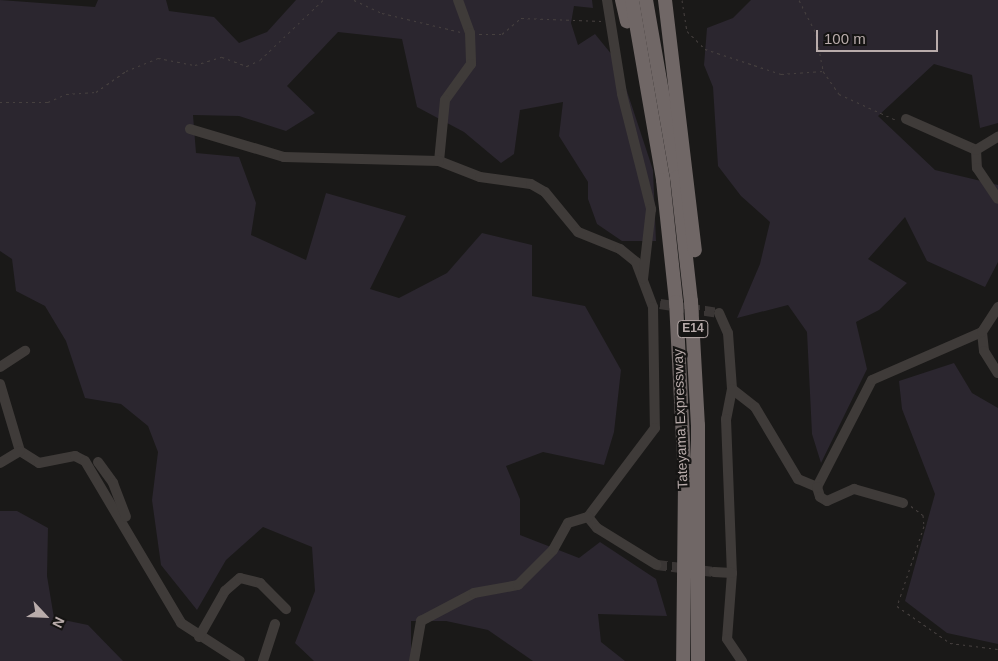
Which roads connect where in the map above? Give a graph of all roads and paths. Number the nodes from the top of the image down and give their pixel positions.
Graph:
1 (323, 0) edge
2 (354, 0) edge
3 (458, 0) edge
4 (608, 0) edge
5 (622, 0) edge
6 (632, 0) edge
7 (646, 0) edge
8 (665, 0) edge
9 (673, 0) edge
10 (682, 0) edge
11 (799, 0) edge
12 (614, 22) junction
13 (470, 33) junction
14 (823, 71) junction
15 (647, 79) junction
16 (677, 99) junction
17 (0, 102) edge
18 (906, 119) joint
19 (190, 129) dead end
20 (998, 137) edge
21 (976, 150) junction
22 (439, 161) junction
23 (998, 199) edge
24 (643, 280) junction
25 (998, 307) edge
26 (720, 313) dead end
27 (982, 332) junction
28 (25, 351) dead end
29 (0, 366) edge
30 (998, 373) edge
31 (0, 384) edge
32 (732, 389) junction
33 (698, 425) junction
34 (20, 451) junction
35 (98, 462) dead end
36 (0, 463) edge
37 (817, 487) junction
38 (903, 503) joint
39 (588, 517) junction
40 (127, 530) junction
41 (657, 565) tunnel mouth
42 (714, 572) tunnel mouth
43 (732, 573) junction
44 (286, 609) dead end
45 (275, 624) dead end
46 (200, 637) junction
47 (998, 649) edge
48 (240, 661) edge
49 (262, 661) edge
50 (414, 661) edge
51 (683, 661) edge
52 (698, 661) edge
53 (742, 661) edge

1 - 17 path
2 - 13 path
3 - 13 street
4 - 12 street
5 - 15 highway
6 - 15 highway, Tateyama Expressway / E14
7 - 33 highway, Tateyama Expressway / E14
8 - 16 highway
9 - 16 highway
10 - 14 path
11 - 14 path
12 - 13 path
12 - 24 street
13 - 22 street
14 - 18 path
15 - 51 highway, Tateyama Expressway / E14
16 - 33 highway
18 - 21 street
19 - 22 street
20 - 21 street
21 - 23 street
22 - 24 street
24 - 39 street
25 - 27 street
26 - 32 street
27 - 30 street
27 - 37 street
28 - 29 street
31 - 34 street
32 - 37 street
32 - 43 street
33 - 52 highway, Tateyama Expressway / E14
34 - 36 street
34 - 40 street
35 - 40 street
37 - 38 street
38 - 47 path
39 - 41 street
39 - 50 street
40 - 46 street
42 - 43 street
43 - 53 street
44 - 46 street
45 - 49 street
46 - 48 street

